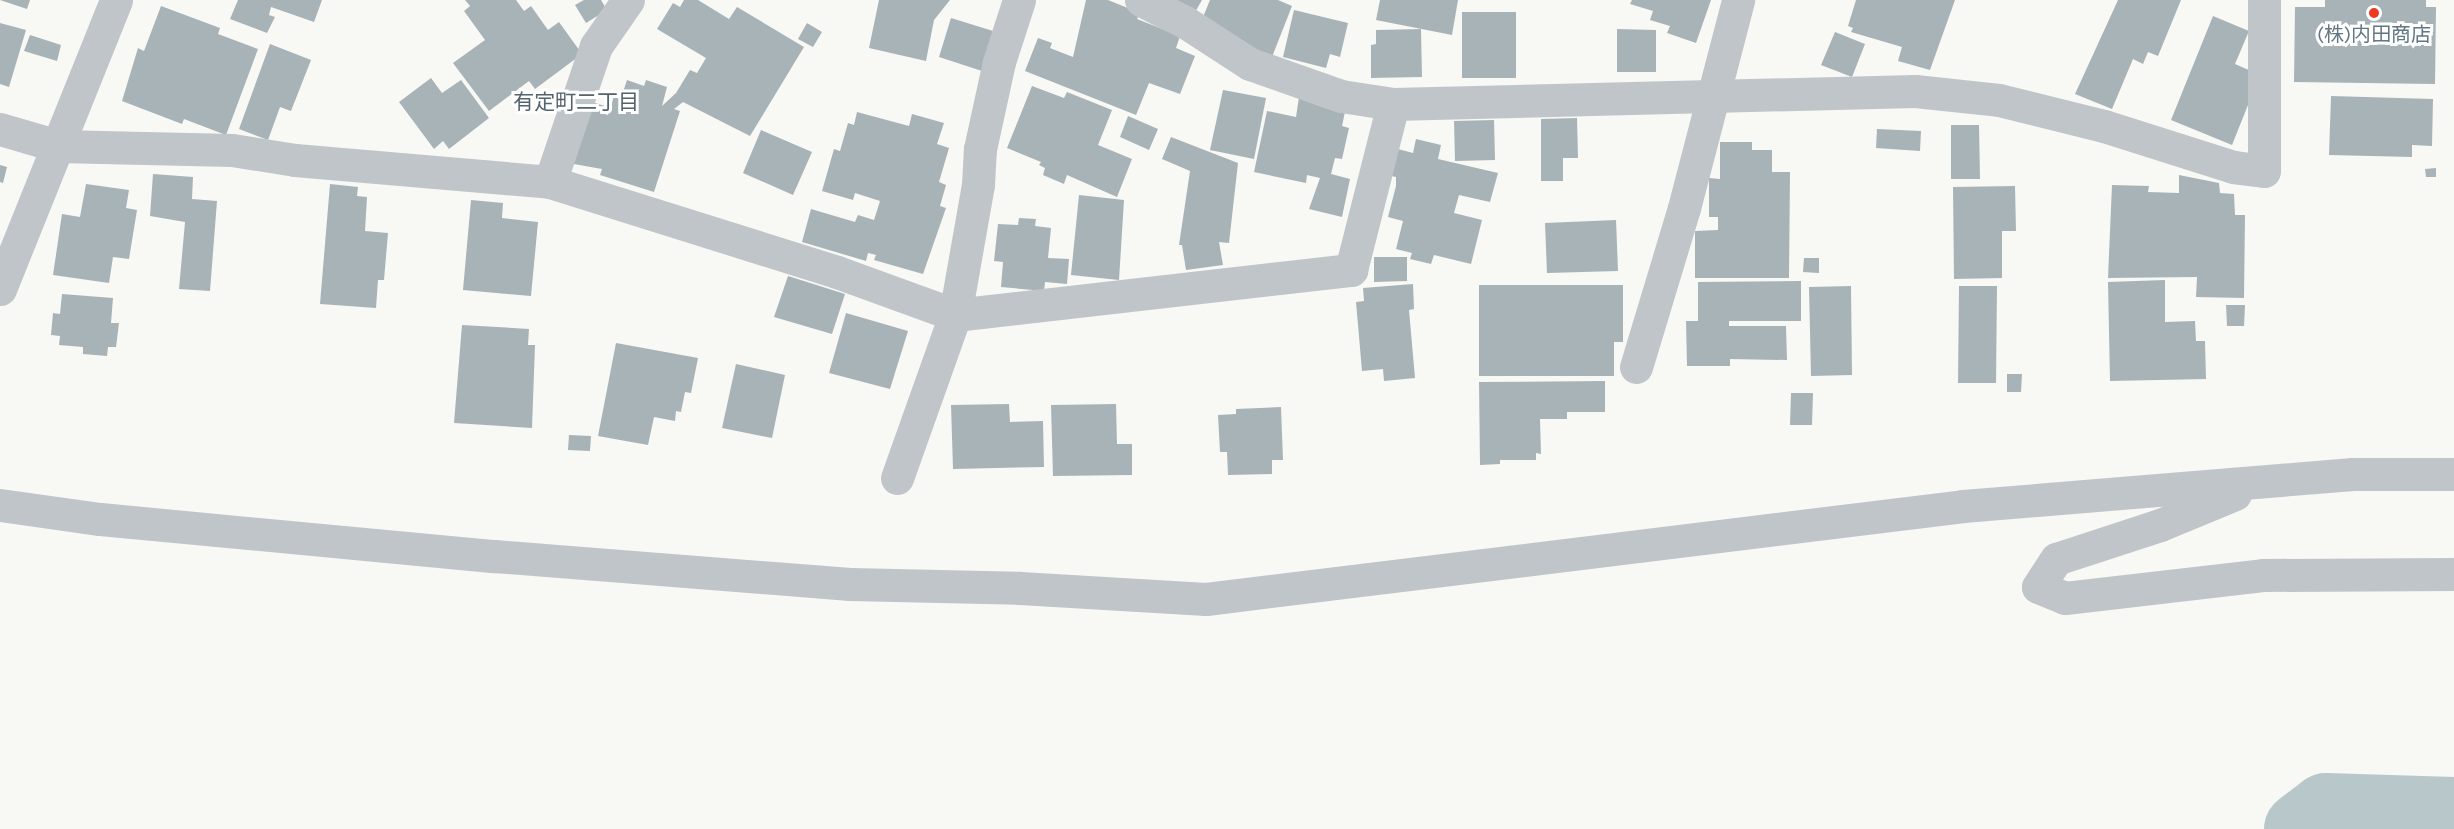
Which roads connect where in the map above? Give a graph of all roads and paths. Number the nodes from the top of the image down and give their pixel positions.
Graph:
1 (116, 0) edge
2 (628, 0) edge
3 (1020, 0) edge
4 (1141, 0) edge
5 (1738, 0) edge
6 (2264, 0) edge
7 (1712, 94) junction
8 (1393, 104) junction
9 (0, 129) edge
10 (58, 146) junction
11 (550, 182) junction
12 (0, 289) edge
13 (954, 315) junction
14 (1636, 367) dead end
15 (2454, 474) edge
16 (897, 478) dead end
17 (2261, 482) junction
18 (0, 505) edge
19 (2454, 574) edge

1 - 10 street
2 - 11 street
3 - 13 street
4 - 8 street
5 - 7 street
6 - 7 street
7 - 8 street
7 - 14 street
8 - 13 street
9 - 10 street
10 - 11 street
10 - 12 street
11 - 13 street
13 - 16 street
15 - 17 street
17 - 18 street
17 - 19 street

